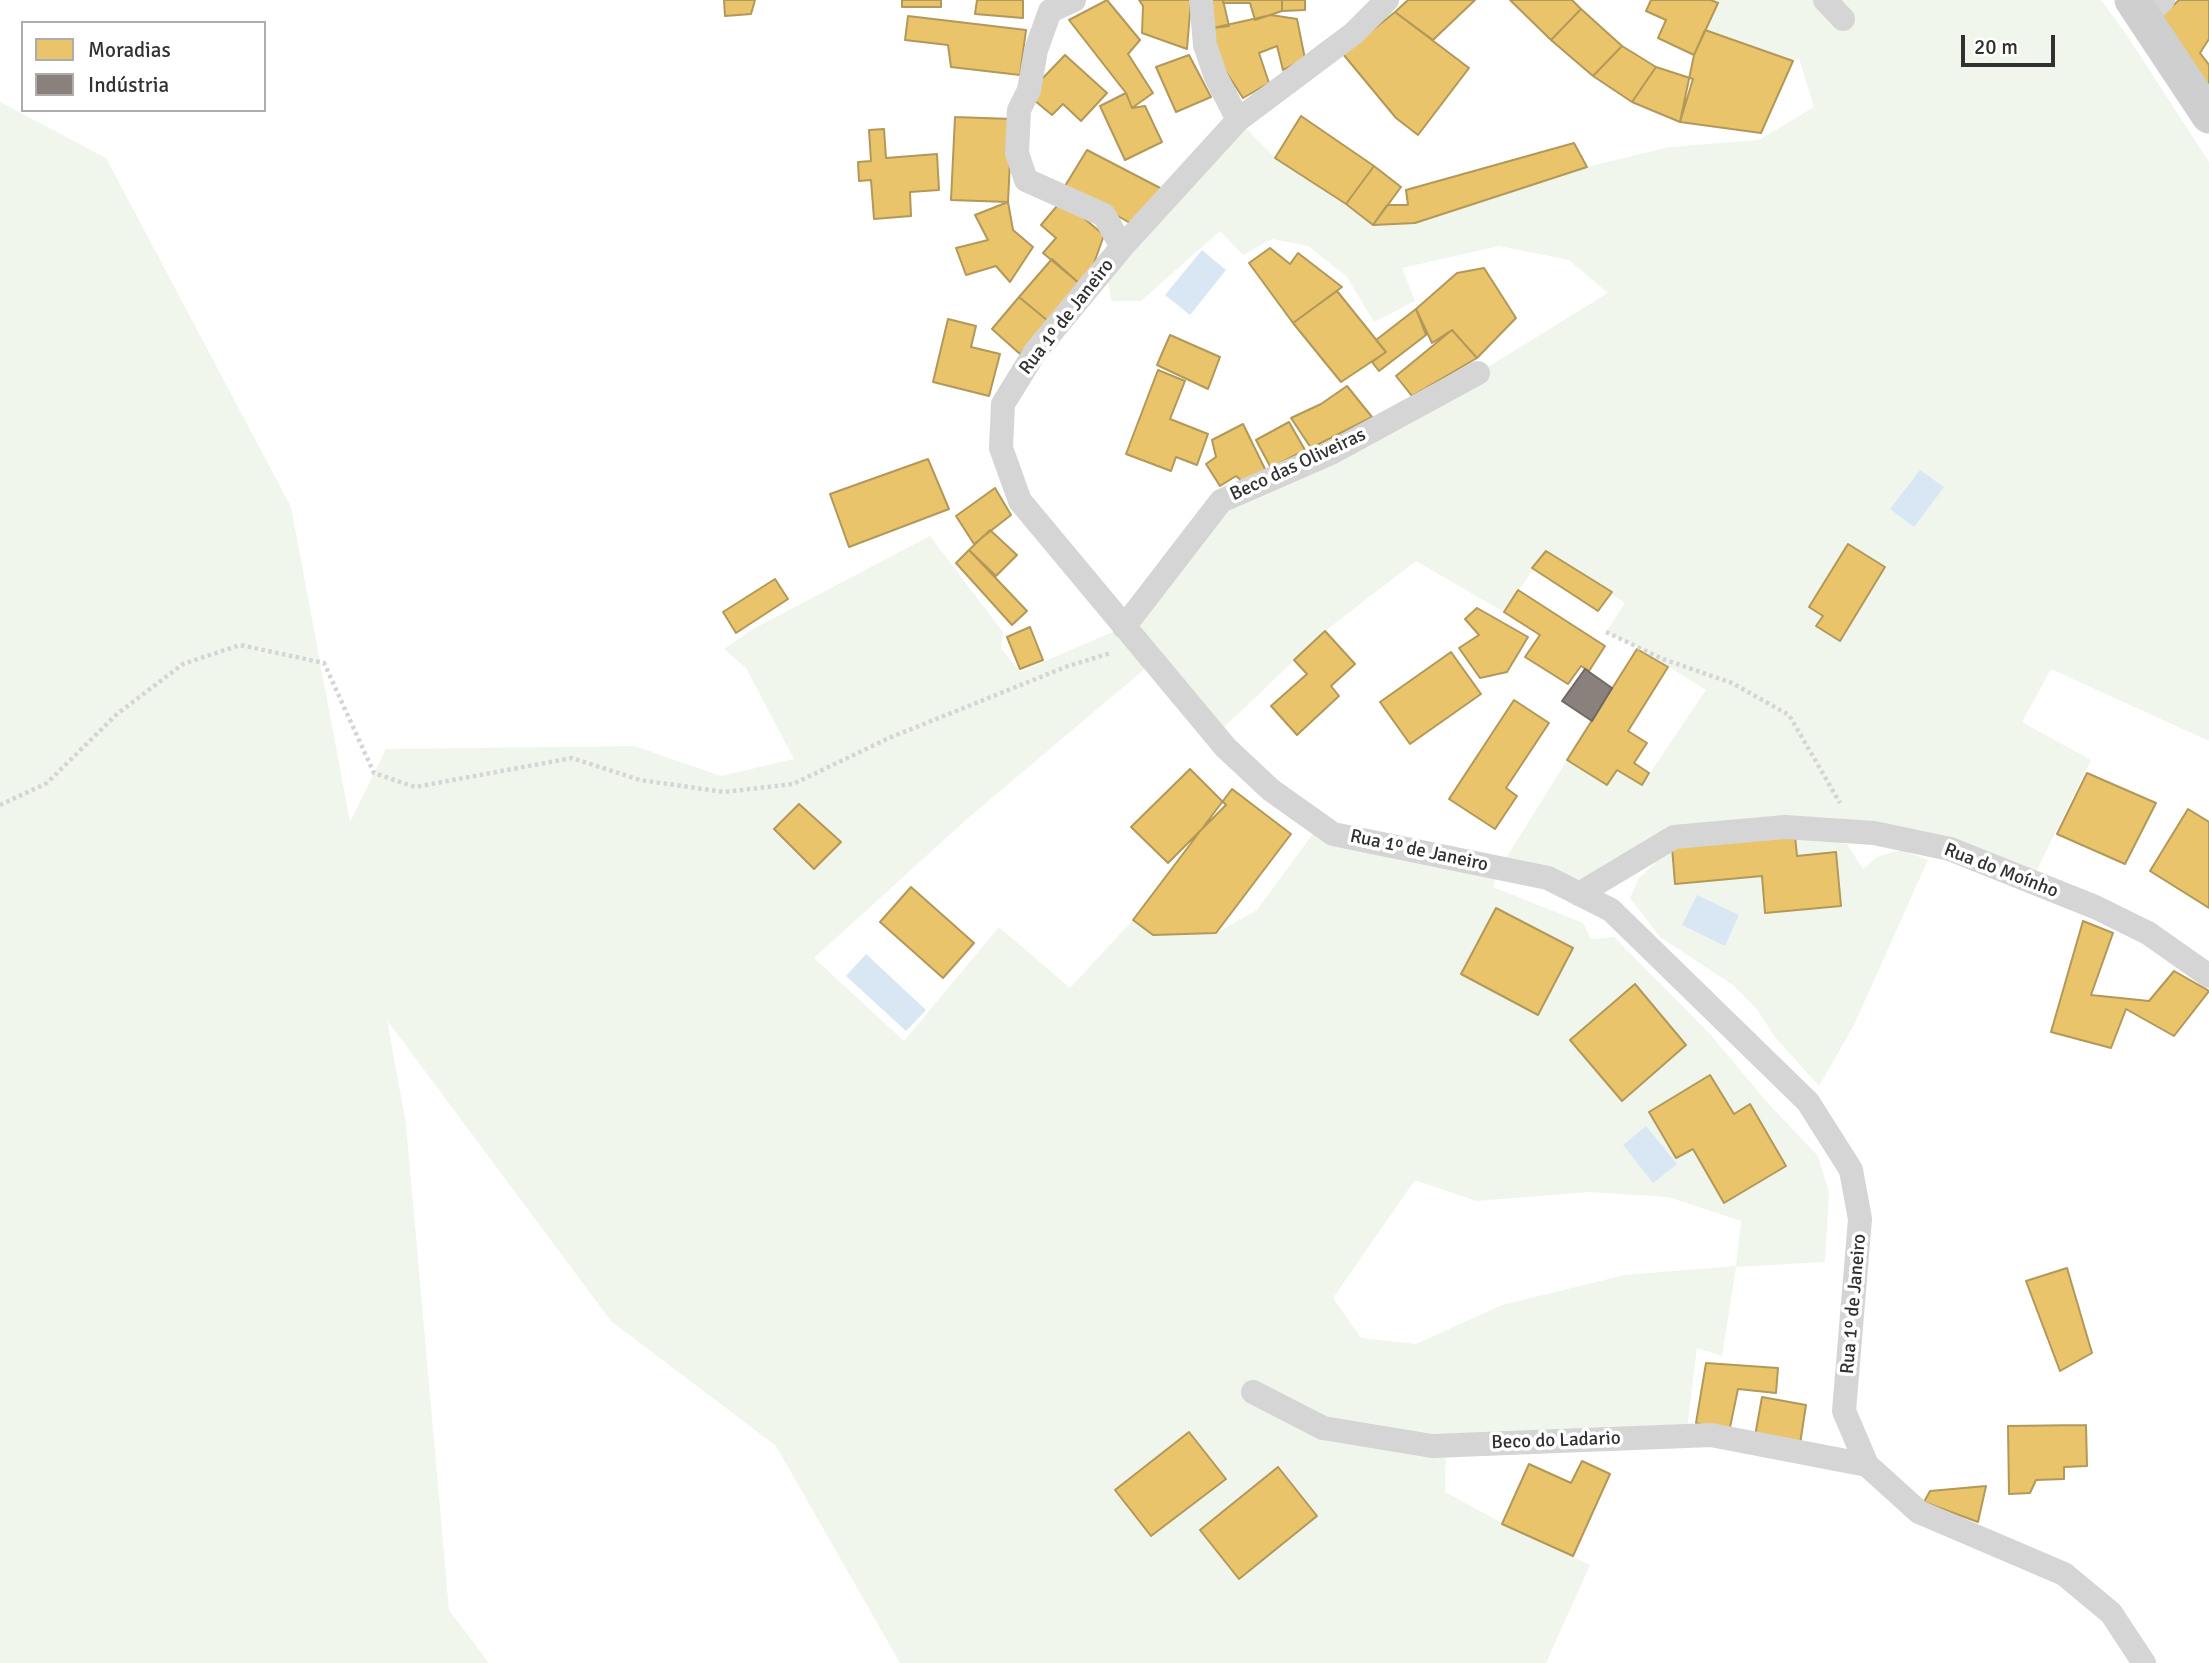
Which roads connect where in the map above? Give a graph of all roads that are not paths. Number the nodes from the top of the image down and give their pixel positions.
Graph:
1 (1074, 0) edge
2 (1201, 0) edge
3 (1387, 0) edge
4 (1825, 0) edge
5 (2147, 6) edge
6 (1843, 19) dead end
7 (2209, 116) edge
8 (1238, 120) junction
9 (1122, 247) junction
10 (1478, 373) dead end
11 (1132, 635) junction
12 (1579, 894) junction
13 (2209, 976) edge
14 (1253, 1392) dead end
15 (1867, 1465) junction
16 (2144, 1663) edge

1 - 9 street
2 - 8 street
3 - 8 street, Rua 1º de Janeiro
4 - 6 street
5 - 7 street
8 - 9 street, Rua 1º de Janeiro
9 - 11 street, Rua 1º de Janeiro
10 - 11 street, Beco das Oliveiras
11 - 12 street, Rua 1º de Janeiro
12 - 13 street, Rua do Moínho
12 - 15 street, Rua 1º de Janeiro
14 - 15 street, Beco do Ladario
15 - 16 street, Rua 1º de Janeiro

